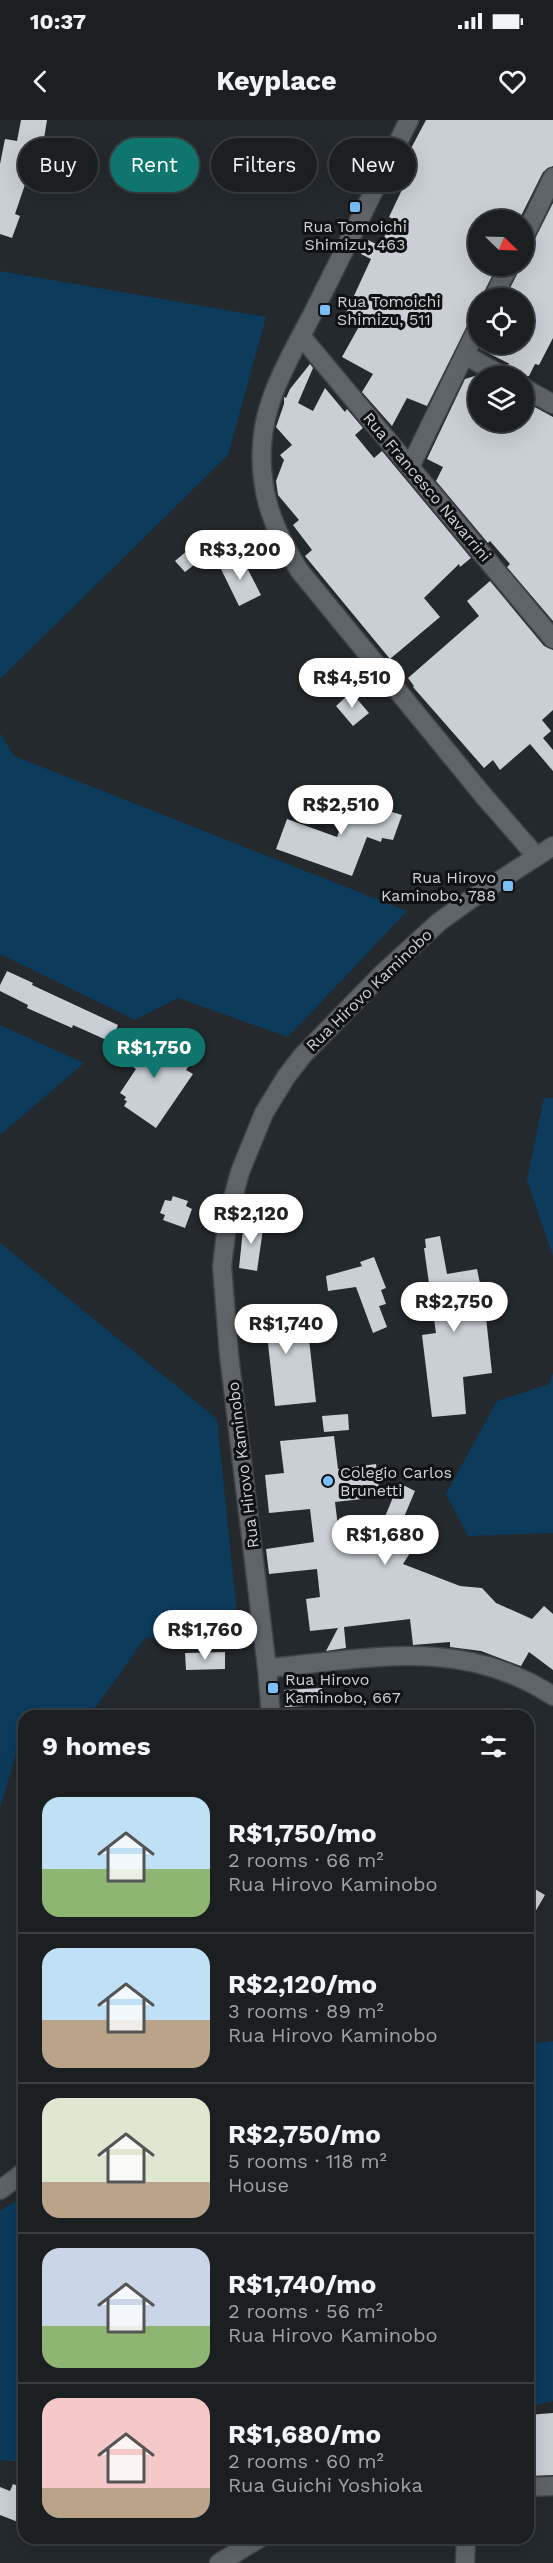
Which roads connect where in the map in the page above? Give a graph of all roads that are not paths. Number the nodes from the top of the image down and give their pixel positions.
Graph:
1 (409, 120) edge
2 (553, 177) edge
3 (534, 216) edge
4 (301, 336) junction
5 (468, 349) edge
6 (465, 355) junction
7 (485, 366) edge
8 (534, 394) edge
9 (553, 404) edge
10 (410, 467) junction
11 (553, 639) edge
12 (553, 846) edge
13 (536, 856) junction
14 (267, 1668) junction
15 (553, 1696) edge
16 (270, 1710) edge
17 (18, 2176) edge
18 (0, 2190) edge
19 (553, 2486) edge
20 (534, 2487) edge
21 (250, 2544) edge
22 (466, 2544) edge
23 (219, 2563) edge
24 (465, 2563) edge

1 - 4 street
2 - 3 street
4 - 10 street, Rua Francesco Navarrini
4 - 13 street
5 - 6 street
6 - 7 street
6 - 10 street
8 - 9 street
10 - 11 street, Rua Francesco Navarrini
12 - 13 street, Rua Hirovo Kaminobo
13 - 14 street, Rua Hirovo Kaminobo
14 - 15 street
14 - 16 street, Rua Hirovo Kaminobo
17 - 18 street
19 - 20 street
21 - 23 street
22 - 24 street

